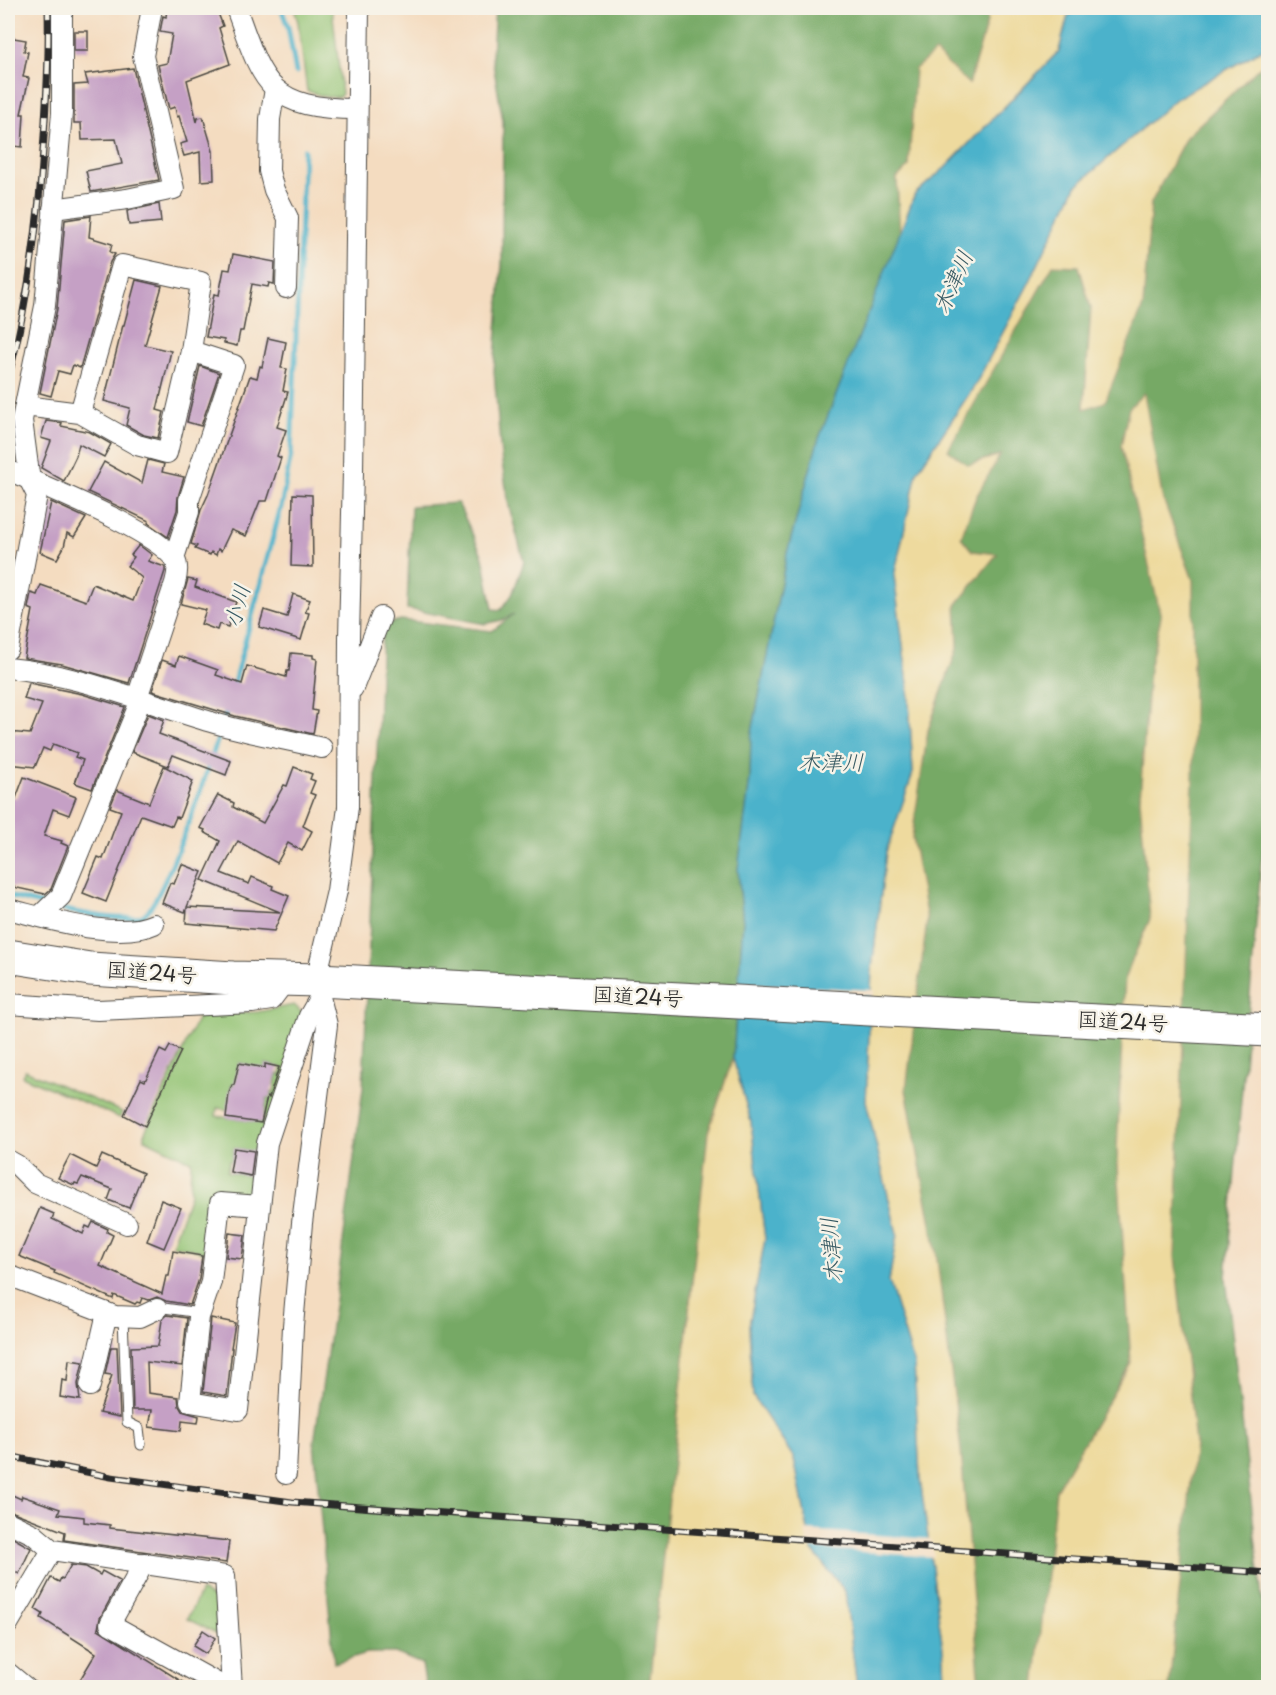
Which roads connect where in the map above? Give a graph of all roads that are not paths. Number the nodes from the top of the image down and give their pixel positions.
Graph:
1 (62, 8) edge
2 (152, 8) edge
3 (237, 8) edge
4 (359, 8) edge
5 (275, 89) junction
6 (357, 110) junction
7 (53, 208) junction
8 (286, 288) dead end
9 (191, 351) junction
10 (25, 406) junction
11 (80, 413) junction
12 (8, 470) edge
13 (30, 480) junction
14 (174, 558) junction
15 (381, 617) dead end
16 (8, 649) edge
17 (8, 668) edge
18 (138, 699) junction
19 (349, 699) junction
20 (322, 748) dead end
21 (8, 909) edge
22 (47, 910) junction
23 (154, 924) dead end
24 (8, 956) edge
25 (286, 980) junction
26 (327, 986) junction
27 (8, 1004) edge
28 (1269, 1030) edge
29 (8, 1160) edge
30 (260, 1206) junction
31 (127, 1224) dead end
32 (8, 1275) edge
33 (157, 1310) joint
34 (200, 1313) junction
35 (115, 1315) junction
36 (90, 1386) dead end
37 (141, 1445) dead end
38 (286, 1474) dead end
39 (8, 1522) edge
40 (52, 1550) junction
41 (144, 1563) junction
42 (14, 1601) edge
43 (8, 1624) edge
44 (8, 1673) edge
45 (26, 1688) edge
46 (226, 1688) edge
47 (232, 1688) edge

1 - 7 street
2 - 7 street
3 - 5 street
4 - 6 street
5 - 6 street
5 - 8 street
6 - 19 street
7 - 10 street
9 - 11 street
9 - 11 street
9 - 14 street
10 - 11 street
10 - 13 street
12 - 13 street
13 - 14 street
13 - 16 street
14 - 18 street
15 - 19 street
17 - 18 street
18 - 20 street
18 - 22 street
19 - 26 street
21 - 22 street
22 - 23 street
24 - 25 highway, 国道24号
25 - 26 highway, 国道24号
25 - 27 street
26 - 28 highway, 国道24号
26 - 30 street
26 - 38 street
29 - 31 street
30 - 34 street
30 - 34 street
32 - 35 street
33 - 34 lane
33 - 35 street
35 - 36 street
35 - 37 lane
39 - 40 street
40 - 41 street
40 - 42 street
41 - 46 street
41 - 47 street
42 - 43 street
44 - 45 street

